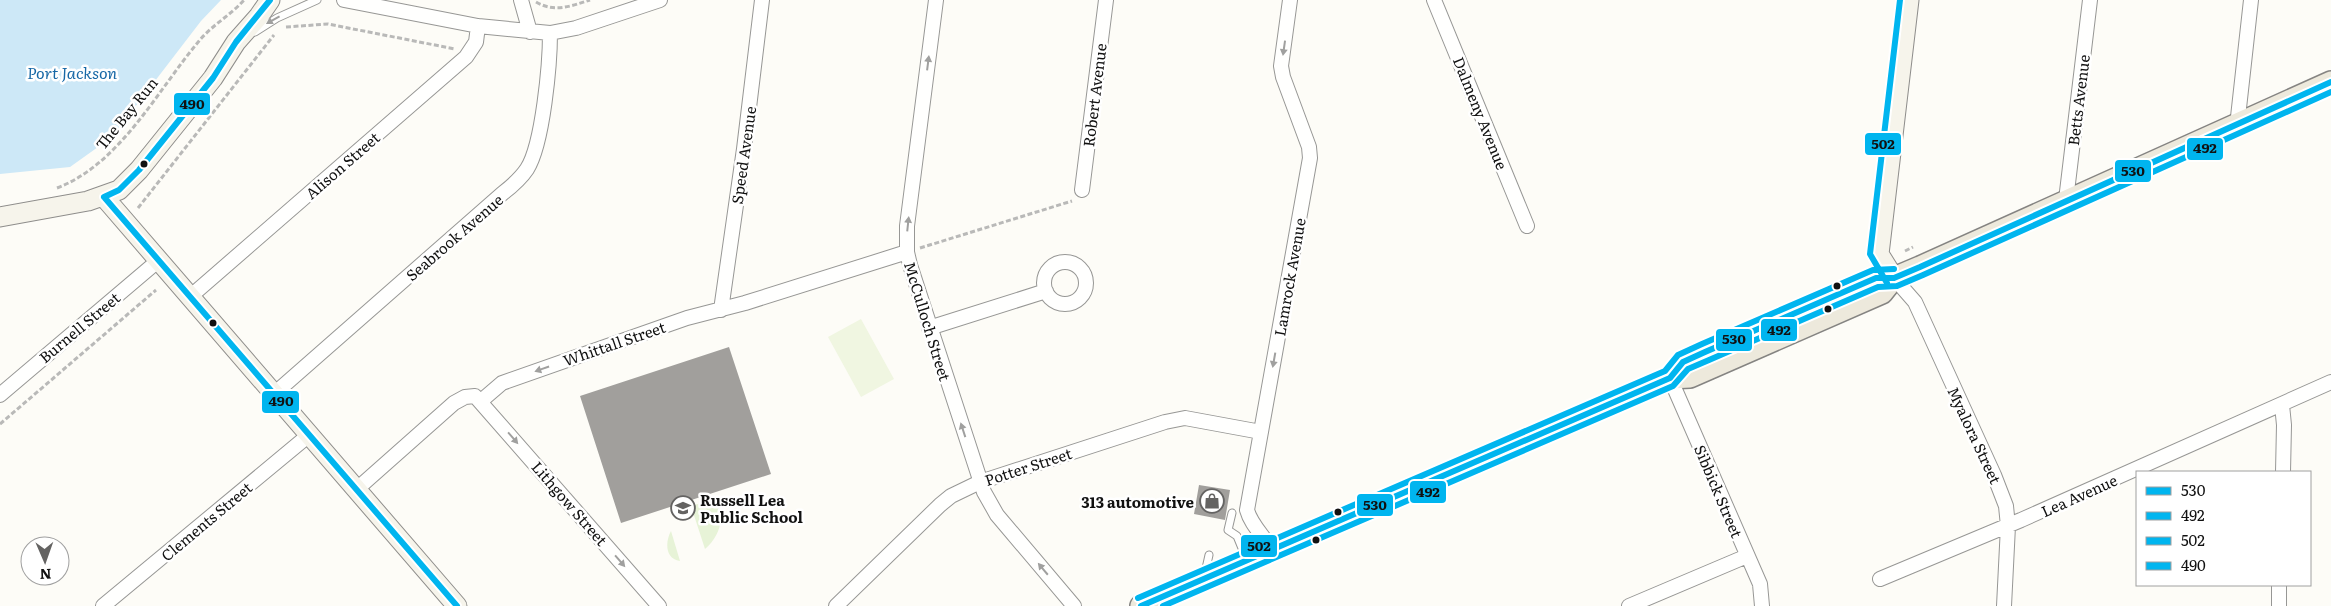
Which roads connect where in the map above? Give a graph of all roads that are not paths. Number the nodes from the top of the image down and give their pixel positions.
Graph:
1 (270, 0) edge
2 (317, 0) edge
3 (344, 0) edge
4 (520, 0) edge
5 (660, 0) edge
6 (762, 0) edge
7 (936, 0) edge
8 (1106, 0) edge
9 (1290, 0) edge
10 (1434, 0) edge
11 (1909, 0) edge
12 (2090, 0) edge
13 (2251, 0) edge
14 (478, 26) junction
15 (530, 32) junction
16 (550, 33) junction
17 (231, 51) junction
18 (2331, 82) edge
19 (2237, 126) junction
20 (1082, 190) road end
21 (104, 197) junction
22 (2066, 200) junction
23 (0, 217) edge
24 (1527, 226) dead end
25 (907, 252) junction
26 (159, 260) junction
27 (1894, 278) junction
28 (1046, 291) dead end
29 (190, 296) junction
30 (721, 310) junction
31 (929, 328) junction
32 (1670, 378) junction
33 (2331, 382) edge
34 (274, 394) junction
35 (0, 395) edge
36 (481, 401) junction
37 (2282, 405) junction
38 (1261, 432) junction
39 (309, 435) junction
40 (2283, 471) edge
41 (980, 482) junction
42 (357, 488) junction
43 (1232, 512) dead end
44 (2008, 526) junction
45 (1272, 550) junction
46 (1209, 555) dead end
47 (1747, 556) junction
48 (1247, 560) junction
49 (1204, 578) junction
50 (1880, 579) dead end
51 (2279, 586) edge
52 (103, 606) edge
53 (457, 606) edge
54 (659, 606) edge
55 (836, 606) edge
56 (1074, 606) edge
57 (1141, 606) edge
58 (1629, 606) edge
59 (1762, 606) edge
60 (2004, 606) edge
61 (2279, 606) edge

1 - 17 main road
2 -> 17 lane
3 - 14 street
4 - 15 street
5 - 16 street
6 - 30 street, Speed Avenue
25 -> 7 street, McCulloch Street
8 - 20 street, Robert Avenue
9 -> 38 street, Lamrock Avenue
10 - 24 street, Dalmeny Avenue
11 - 27 main road
12 - 22 street, Betts Avenue
13 - 19 street
14 - 15 street
14 - 29 street, Alison Street
15 - 16 street
16 - 34 street, Seabrook Avenue
17 - 21 main road
18 - 19 main road
19 - 22 main road
21 - 23 main road
21 - 26 main road
22 - 27 main road
25 - 30 street, Whittall Street
25 - 31 street, McCulloch Street
26 - 29 main road
26 - 35 street, Burnell Street
27 - 32 main road
27 - 44 street, Myalora Street
28 - 31 street
29 - 34 main road
30 -> 36 street, Whittall Street
41 -> 31 street, McCulloch Street
32 - 45 main road
32 - 47 street, Sibbick Street
33 - 37 street, Lea Avenue
34 - 39 main road
36 - 42 street
36 -> 54 street, Lithgow Street
37 - 40 street
37 - 44 street, Lea Avenue
38 - 41 street, Potter Street
38 - 45 street, Lamrock Avenue
39 - 42 main road
39 - 52 street, Clements Street
41 - 55 street, Potter Street
56 -> 41 street, McCulloch Street
42 - 53 main road
43 - 48 lane
44 - 50 street, Lea Avenue
44 - 60 street, Myalora Street
45 - 48 main road
46 - 49 lane
47 - 58 street
47 - 59 street, Sibbick Street
48 - 49 main road
49 - 57 main road
51 - 61 street

